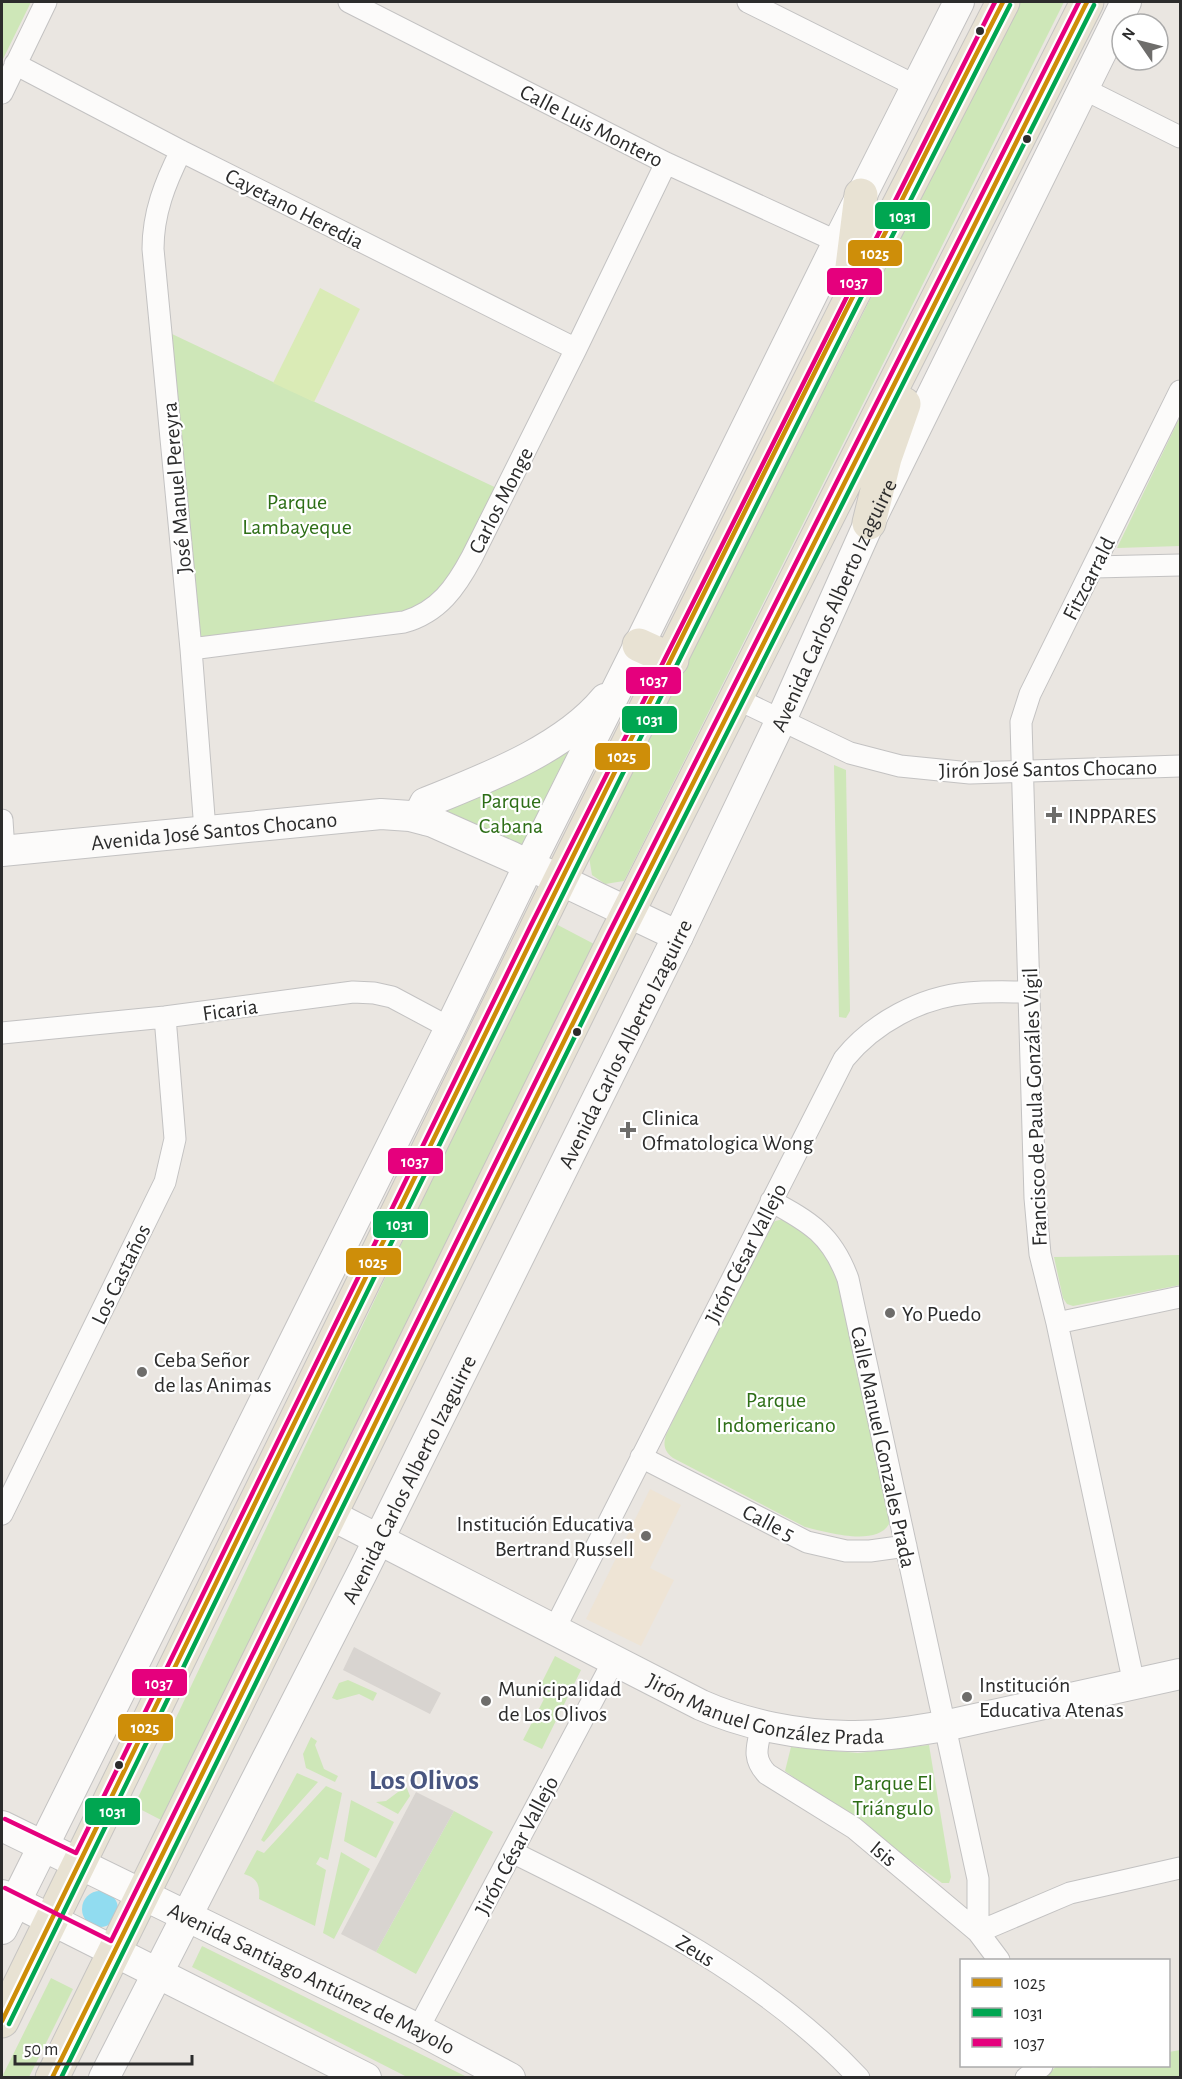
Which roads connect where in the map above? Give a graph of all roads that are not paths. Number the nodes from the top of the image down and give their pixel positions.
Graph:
1 (46, 2) edge
2 (349, 2) edge
3 (749, 2) edge
4 (959, 2) edge
5 (1003, 2) edge
6 (1087, 2) edge
7 (1126, 2) edge
8 (15, 64) junction
9 (916, 86) junction
10 (1082, 88) junction
11 (2, 93) edge
12 (1180, 137) edge
13 (181, 151) junction
14 (666, 163) junction
15 (861, 195) junction
16 (838, 242) junction
17 (847, 306) junction
18 (915, 344) junction
19 (576, 349) junction
20 (1180, 391) edge
21 (870, 523) junction
22 (1180, 565) edge
23 (1094, 567) junction
24 (639, 645) junction
25 (191, 649) junction
26 (672, 660) junction
27 (624, 675) junction
28 (735, 698) junction
29 (782, 720) junction
30 (1180, 766) edge
31 (1022, 771) junction
32 (2, 820) edge
33 (427, 820) junction
34 (205, 830) junction
35 (3, 851) edge
36 (529, 865) junction
37 (560, 880) junction
38 (628, 912) junction
39 (678, 936) junction
40 (1029, 992) junction
41 (165, 1017) junction
42 (450, 1028) junction
43 (2, 1033) edge
44 (771, 1201) junction
45 (1180, 1297) edge
46 (1058, 1323) junction
47 (641, 1457) junction
48 (2, 1514) edge
49 (330, 1515) junction
50 (379, 1539) junction
51 (906, 1546) junction
52 (554, 1630) junction
53 (614, 1660) junction
54 (1180, 1674) edge
55 (1134, 1684) junction
56 (762, 1725) junction
57 (944, 1726) junction
58 (2, 1826) edge
59 (43, 1845) junction
60 (512, 1852) junction
61 (80, 1863) junction
62 (1180, 1868) edge
63 (143, 1895) junction
64 (8, 1899) edge
65 (186, 1916) junction
66 (51, 1920) junction
67 (2, 1929) edge
68 (978, 1932) junction
69 (114, 1952) junction
70 (998, 1959) edge
71 (157, 1972) junction
72 (2, 2021) edge
73 (418, 2029) junction
74 (1041, 2067) edge
75 (52, 2078) edge
76 (104, 2078) edge
77 (366, 2078) edge
78 (510, 2078) edge
79 (859, 2078) edge
80 (1026, 2078) edge

1 - 8 street
2 - 14 street, Calle Luis Montero
3 - 9 street
4 - 9 street
5 - 17 main road
6 - 18 main road, Avenida Carlos Alberto Izaguirre
7 - 10 street, Avenida Carlos Alberto Izaguirre
8 - 11 street
8 - 13 street, Cayetano Heredia
9 - 15 street
10 - 12 street
10 - 21 street, Avenida Carlos Alberto Izaguirre
13 - 19 street, Cayetano Heredia
13 - 25 street, José Manuel Pereyra
14 - 16 street, Calle Luis Montero
14 - 19 street, Carlos Monge
15 - 16 street
15 - 17 main road
16 - 24 street
17 - 26 main road
18 - 21 main road
18 - 28 main road, Avenida Carlos Alberto Izaguirre
19 - 25 street, Carlos Monge
20 - 23 street, Fitzcarrald
21 - 29 street, Avenida Carlos Alberto Izaguirre
22 - 23 street
23 - 31 street, Fitzcarrald
24 - 26 main road
24 - 27 street
25 - 34 street, José Manuel Pereyra
26 - 37 main road
27 - 33 street
27 - 36 street
28 - 29 street, Jirón José Santos Chocano
28 - 38 main road, Avenida Carlos Alberto Izaguirre
29 - 31 street, Jirón José Santos Chocano
29 - 39 street, Avenida Carlos Alberto Izaguirre
30 - 31 street, Jirón José Santos Chocano
31 - 40 street, Francisco de Paula Gonzáles Vigil
32 - 35 street
33 - 34 street, Avenida José Santos Chocano
33 - 36 street, Avenida José Santos Chocano
34 - 35 street, Avenida José Santos Chocano
36 - 37 street, Avenida José Santos Chocano
36 - 42 street
37 - 38 street, Avenida José Santos Chocano
37 - 61 main road
38 - 39 street, Avenida José Santos Chocano
38 - 49 main road, Avenida Carlos Alberto Izaguirre
39 - 50 street, Avenida Carlos Alberto Izaguirre
40 - 44 street, Jirón César Vallejo
40 - 46 street, Francisco de Paula Gonzáles Vigil
41 - 42 street, Ficaria
41 - 43 street, Ficaria
41 - 48 street, Los Castaños
42 - 59 street
44 - 47 street, Jirón César Vallejo
44 - 51 street, Calle Manuel Gonzales Prada
45 - 46 street
46 - 55 street, Francisco de Paula Gonzáles Vigil
47 - 51 street, Calle 5
47 - 52 street, Jirón César Vallejo
49 - 50 street, Jirón Manuel González Prada
49 - 63 main road, Avenida Carlos Alberto Izaguirre
50 - 52 street, Jirón Manuel González Prada
50 - 65 street, Avenida Carlos Alberto Izaguirre
51 - 57 street, Calle Manuel Gonzales Prada
52 - 53 street, Jirón Manuel González Prada
53 - 56 street, Jirón Manuel González Prada
53 - 60 street, Jirón César Vallejo
54 - 55 street, Jirón Manuel González Prada
55 - 57 street, Jirón Manuel González Prada
56 - 57 street, Jirón Manuel González Prada
56 - 68 street, Isis
57 - 68 street, Calle Manuel Gonzales Prada
58 - 59 street, Avenida Santiago Antúnez de Mayolo
59 - 61 street, Avenida Santiago Antúnez de Mayolo
59 - 64 street
60 - 73 street, Jirón César Vallejo
60 - 79 street, Zeus
61 - 63 street, Avenida Santiago Antúnez de Mayolo
61 - 66 main road
62 - 68 street
63 - 65 street, Avenida Santiago Antúnez de Mayolo
63 - 69 main road, Avenida Carlos Alberto Izaguirre
64 - 66 street
64 - 67 street
65 - 71 street, Avenida Carlos Alberto Izaguirre
65 - 73 street, Avenida Santiago Antúnez de Mayolo
66 - 69 street
66 - 72 main road
68 - 70 street, Isis
69 - 71 street
69 - 75 main road, Avenida Carlos Alberto Izaguirre
71 - 76 street, Avenida Carlos Alberto Izaguirre
71 - 77 street
73 - 78 street, Avenida Santiago Antúnez de Mayolo
74 - 80 street

